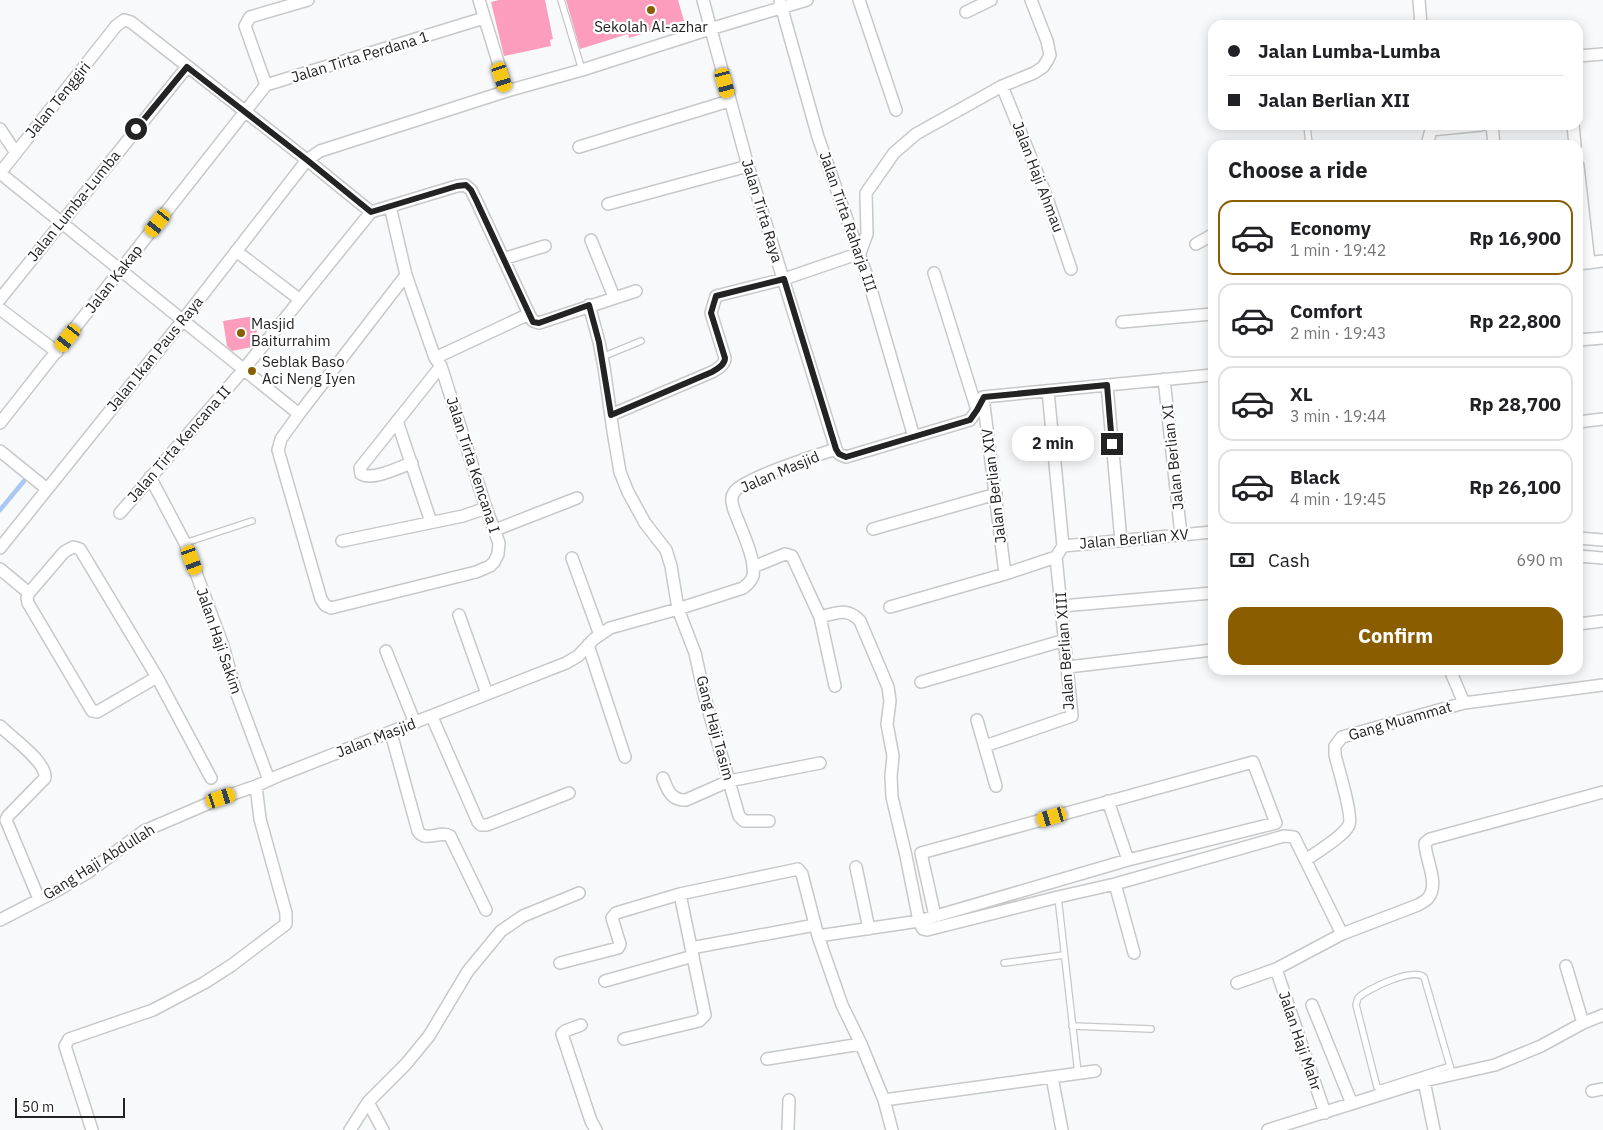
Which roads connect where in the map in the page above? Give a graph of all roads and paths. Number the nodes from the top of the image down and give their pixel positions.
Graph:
1 (308, 0) edge
2 (479, 0) edge
3 (560, 0) edge
4 (703, 0) edge
5 (806, 0) edge
6 (859, 0) edge
7 (991, 0) edge
8 (1031, 0) edge
9 (1419, 0) edge
10 (780, 3) edge
11 (966, 12) dead end
12 (484, 18) junction
13 (1421, 20) edge
14 (710, 28) junction
15 (1603, 54) edge
16 (1583, 56) edge
17 (187, 67) junction
18 (582, 70) junction
19 (266, 86) junction
20 (1002, 86) junction
21 (507, 91) junction
22 (729, 101) junction
23 (896, 110) dead end
24 (246, 112) junction
25 (0, 129) edge
26 (579, 147) dead end
27 (16, 153) junction
28 (307, 160) junction
29 (748, 166) junction
30 (0, 173) edge
31 (608, 204) dead end
32 (390, 206) junction
33 (371, 212) junction
34 (61, 222) junction
35 (1208, 237) edge
36 (591, 240) dead end
37 (1196, 244) dead end
38 (546, 246) dead end
39 (236, 251) junction
40 (860, 253) junction
41 (503, 259) junction
42 (1603, 261) edge
43 (1583, 264) edge
44 (1071, 269) dead end
45 (121, 270) junction
46 (934, 272) dead end
47 (406, 275) junction
48 (784, 279) junction
49 (636, 291) dead end
50 (614, 297) junction
51 (0, 299) edge
52 (299, 299) junction
53 (589, 305) junction
54 (0, 309) edge
55 (529, 314) junction
56 (1208, 314) edge
57 (183, 320) junction
58 (1122, 322) dead end
59 (1603, 338) edge
60 (1583, 340) edge
61 (641, 341) dead end
62 (57, 352) junction
63 (602, 357) junction
64 (438, 362) junction
65 (244, 369) junction
66 (1208, 375) edge
67 (1164, 379) junction
68 (1107, 385) junction
69 (1048, 391) junction
70 (984, 397) junction
71 (977, 410) junction
72 (299, 414) junction
73 (611, 415) junction
74 (1603, 419) edge
75 (397, 421) junction
76 (1583, 421) edge
77 (0, 423) edge
78 (914, 437) junction
79 (836, 449) junction
80 (0, 451) edge
81 (412, 463) junction
82 (150, 477) junction
83 (47, 489) junction
84 (996, 494) junction
85 (577, 498) dead end
86 (486, 508) junction
87 (120, 512) dead end
88 (252, 522) dead end
89 (431, 522) junction
90 (874, 529) dead end
91 (495, 530) junction
92 (1208, 532) edge
93 (1181, 535) junction
94 (1583, 538) edge
95 (1603, 540) edge
96 (342, 541) dead end
97 (1121, 541) junction
98 (185, 543) junction
99 (1063, 546) junction
100 (0, 548) edge
101 (1583, 556) edge
102 (1056, 557) junction
103 (572, 558) dead end
104 (1603, 558) edge
105 (753, 567) junction
106 (0, 569) edge
107 (1005, 574) junction
108 (29, 593) junction
109 (1208, 593) edge
110 (1062, 606) junction
111 (890, 607) dead end
112 (678, 609) junction
113 (459, 615) dead end
114 (820, 617) junction
115 (1603, 621) edge
116 (1583, 623) edge
117 (600, 634) junction
118 (1065, 640) junction
119 (588, 645) junction
120 (1208, 650) edge
121 (386, 651) dead end
122 (1068, 667) junction
123 (1452, 675) edge
124 (157, 677) junction
125 (921, 682) dead end
126 (1603, 685) edge
127 (835, 686) dead end
128 (487, 694) junction
129 (1464, 703) junction
130 (432, 717) junction
131 (977, 720) dead end
132 (416, 723) junction
133 (0, 726) edge
134 (391, 733) junction
135 (985, 746) junction
136 (625, 757) dead end
137 (820, 763) dead end
138 (211, 778) dead end
139 (663, 778) dead end
140 (269, 780) junction
141 (729, 781) junction
142 (256, 786) junction
143 (996, 786) dead end
144 (1603, 792) edge
145 (569, 793) dead end
146 (1108, 801) junction
147 (769, 821) dead end
148 (1128, 860) junction
149 (1306, 860) junction
150 (856, 867) dead end
151 (1115, 884) junction
152 (579, 893) dead end
153 (680, 894) junction
154 (1058, 896) junction
155 (39, 899) junction
156 (486, 910) dead end
157 (935, 916) junction
158 (0, 920) edge
159 (919, 921) junction
160 (869, 929) junction
161 (817, 931) junction
162 (1342, 934) junction
163 (692, 952) junction
164 (1134, 953) dead end
165 (1064, 955) junction
166 (560, 963) dead end
167 (1004, 963) dead end
168 (1566, 966) dead end
169 (1276, 969) junction
170 (605, 981) dead end
171 (1237, 983) dead end
172 (1312, 1005) dead end
173 (1603, 1015) edge
174 (1583, 1023) junction
175 (581, 1025) dead end
176 (1072, 1026) junction
177 (1151, 1028) dead end
178 (624, 1039) dead end
179 (861, 1044) junction
180 (768, 1059) dead end
181 (1451, 1070) junction
182 (1095, 1071) dead end
183 (1078, 1074) junction
184 (1052, 1077) junction
185 (1424, 1081) junction
186 (789, 1100) dead end
187 (884, 1100) junction
188 (368, 1102) junction
189 (1352, 1104) junction
190 (1325, 1113) junction
191 (92, 1130) edge
192 (350, 1130) edge
193 (383, 1130) edge
194 (596, 1130) edge
195 (788, 1130) edge
196 (892, 1130) edge
197 (1062, 1130) edge
198 (1268, 1130) edge
199 (1434, 1130) edge

1 - 19 street
2 - 12 street
3 - 18 lane
4 - 14 street, Jalan Tirta Raya
5 - 10 street
6 - 23 street
7 - 11 street
8 - 20 street
9 - 13 street
10 - 14 street
10 - 40 street, Jalan Tirta Raharja III
12 - 19 street, Jalan Tirta Perdana 1
12 - 21 street
14 - 18 street
14 - 22 street, Jalan Tirta Raya
15 - 16 street
17 - 24 street
17 - 27 street, Jalan Tenggiri
17 - 34 street, Jalan Lumba-Lumba
18 - 21 street
19 - 24 street
20 - 40 street
20 - 44 street, Jalan Haji Ahmau
21 - 28 street
22 - 26 street
22 - 29 street, Jalan Tirta Raya
24 - 28 street
24 - 45 street, Jalan Kakap
25 - 27 street
27 - 30 street, Jalan Tenggiri
28 - 33 street
28 - 39 street, Jalan Ikan Paus Raya
29 - 31 street
29 - 48 street, Jalan Tirta Raya
30 - 34 street
32 - 33 street
32 - 41 street
32 - 47 street, Jalan Tirta Kencana I
33 - 52 street, Jalan Tirta Kencana II
34 - 45 street
34 - 51 street, Jalan Lumba-Lumba
35 - 37 street
36 - 50 street
38 - 41 street
39 - 52 street
39 - 57 street, Jalan Ikan Paus Raya
40 - 48 street
40 - 78 street, Jalan Tirta Raharja III
41 - 55 street
42 - 43 street
45 - 57 street
45 - 62 street, Jalan Kakap
46 - 71 street
47 - 64 street, Jalan Tirta Kencana I
47 - 72 street
48 - 73 street
48 - 79 street, Jalan Tirta Raya
49 - 50 street
50 - 53 street
52 - 65 street, Jalan Tirta Kencana II
53 - 55 street
53 - 63 street, Gang Haji Tasim
54 - 62 street
55 - 64 street
56 - 58 street
57 - 65 street
57 - 83 street, Jalan Ikan Paus Raya
59 - 60 street
61 - 63 lane
62 - 77 street, Jalan Kakap
63 - 73 street, Gang Haji Tasim
64 - 75 street
64 - 86 street, Jalan Tirta Kencana I
65 - 72 street
65 - 82 street, Jalan Tirta Kencana II
66 - 67 street
67 - 68 street
67 - 93 street, Jalan Berlian XI
68 - 69 street
68 - 97 street
69 - 70 street
69 - 99 street
70 - 71 street
70 - 84 street, Jalan Berlian XIV
71 - 78 street
72 - 91 street, Jalan Tirta Kencana I
73 - 112 street, Gang Haji Tasim
74 - 76 street
75 - 81 street
75 - 81 street
78 - 79 street
79 - 105 street, Jalan Masjid
80 - 83 street
81 - 89 street
82 - 87 street, Jalan Tirta Kencana II
82 - 98 street, Jalan Haji Sakim
83 - 100 street, Jalan Ikan Paus Raya
84 - 90 street
84 - 107 street, Jalan Berlian XIV
85 - 91 street
86 - 89 street
86 - 91 street, Jalan Tirta Kencana I
88 - 98 lane
89 - 96 street
92 - 93 street, Jalan Berlian XV
93 - 97 street, Jalan Berlian XV
94 - 95 street
97 - 99 street, Jalan Berlian XV
98 - 140 street, Jalan Haji Sakim
99 - 102 street, Jalan Berlian XV
101 - 104 street
102 - 107 street
102 - 110 street, Jalan Berlian XIII
103 - 117 street
105 - 112 street, Jalan Masjid
105 - 114 street
106 - 108 street
107 - 111 street
108 - 124 street
108 - 124 street
109 - 110 street
110 - 118 street, Jalan Berlian XIII
112 - 117 street, Jalan Masjid
112 - 141 street, Gang Haji Tasim
113 - 128 street
114 - 127 street
114 - 159 street
115 - 116 street
117 - 119 street, Jalan Masjid
118 - 122 street, Jalan Berlian XIII
118 - 125 street
119 - 128 street, Jalan Masjid
119 - 136 street
120 - 122 street
121 - 132 street
122 - 135 street, Jalan Berlian XIII
123 - 129 street
124 - 138 street
126 - 129 street, Gang Muammat
128 - 130 street, Jalan Masjid
129 - 149 street, Gang Muammat
130 - 132 street, Jalan Masjid
130 - 145 street
131 - 135 street
132 - 134 street, Jalan Masjid
133 - 155 street
134 - 140 street, Jalan Masjid
134 - 156 street
135 - 143 street
137 - 141 street
139 - 141 street
140 - 142 street, Jalan Masjid
141 - 147 street, Gang Haji Tasim
142 - 155 street, Gang Haji Abdullah
142 - 191 street
144 - 162 street
146 - 148 street
146 - 148 street
146 - 157 street
148 - 157 street
149 - 151 street
149 - 162 street
150 - 160 street
151 - 154 street
151 - 164 street
152 - 188 street
153 - 161 street
153 - 163 street
153 - 166 street
154 - 159 street
154 - 165 lane
155 - 158 street, Gang Haji Abdullah
157 - 159 street
159 - 160 street
160 - 161 street
161 - 163 street
161 - 179 street
162 - 169 street
163 - 170 street
163 - 178 street
165 - 167 lane
165 - 176 lane
168 - 174 street
169 - 171 street
169 - 190 street, Jalan Haji Mahr
172 - 189 street
173 - 174 street
174 - 181 street
175 - 194 street
176 - 177 lane
176 - 183 lane
179 - 180 street
179 - 187 street
181 - 181 lane
181 - 185 street
182 - 183 street
183 - 184 street
184 - 187 street
184 - 197 street
185 - 189 street
185 - 199 street
186 - 195 street
187 - 196 street
188 - 192 street
188 - 193 street
189 - 190 street
190 - 198 street

